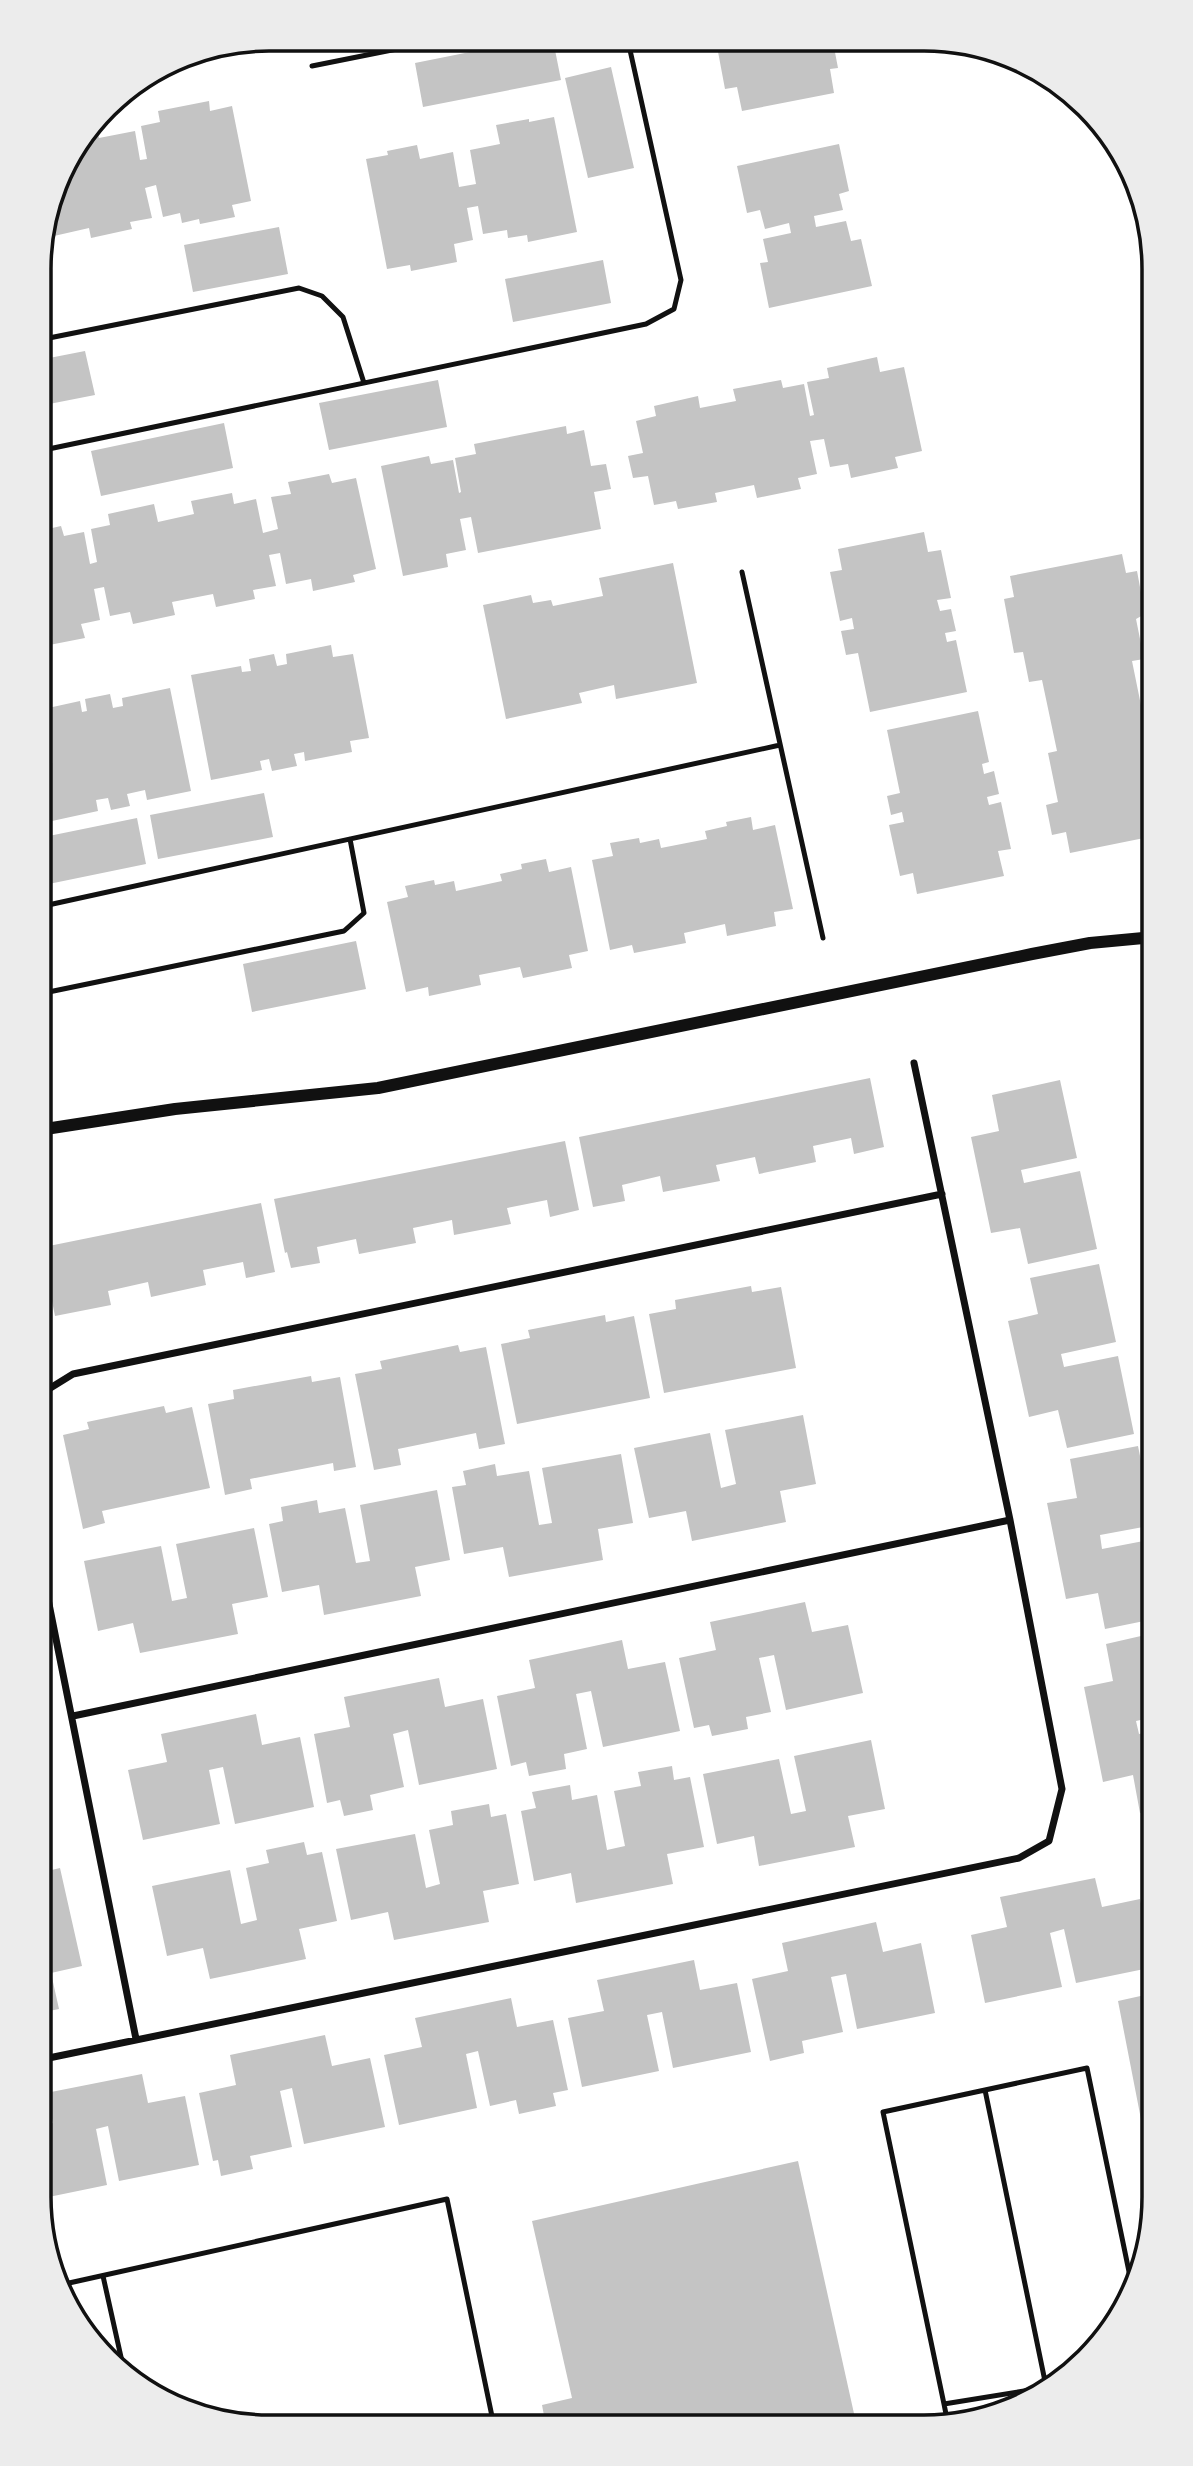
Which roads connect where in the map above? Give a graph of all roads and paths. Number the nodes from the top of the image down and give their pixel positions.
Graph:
1 (387, 51) edge
2 (630, 51) edge
3 (312, 66) dead end
4 (51, 338) edge
5 (364, 383) junction
6 (51, 448) edge
7 (742, 572) dead end
8 (780, 745) junction
9 (350, 839) junction
10 (51, 904) edge
11 (823, 938) dead end
12 (1142, 938) edge
13 (51, 992) edge
14 (914, 1063) dead end
15 (51, 1128) edge
16 (942, 1195) junction
17 (51, 1388) edge
18 (1010, 1520) junction
19 (51, 1611) edge
20 (73, 1716) junction
21 (136, 2039) junction
22 (51, 2057) edge
23 (985, 2090) junction
24 (1129, 2271) edge
25 (103, 2276) junction
26 (69, 2283) edge
27 (121, 2357) edge
28 (1045, 2378) edge
29 (1021, 2393) edge
30 (944, 2404) junction
31 (946, 2414) edge
32 (492, 2415) edge

1 - 3 lane
2 - 5 lane
4 - 5 lane
5 - 6 lane
7 - 8 lane
8 - 9 lane
8 - 11 lane
9 - 10 lane
9 - 13 lane
12 - 15 street
14 - 16 street
16 - 17 street
16 - 18 street
18 - 20 street
18 - 21 street
19 - 20 street
20 - 21 street
21 - 22 street
23 - 24 lane
23 - 28 lane
23 - 30 lane
25 - 26 lane
25 - 27 lane
25 - 32 lane
29 - 30 lane
30 - 31 lane

